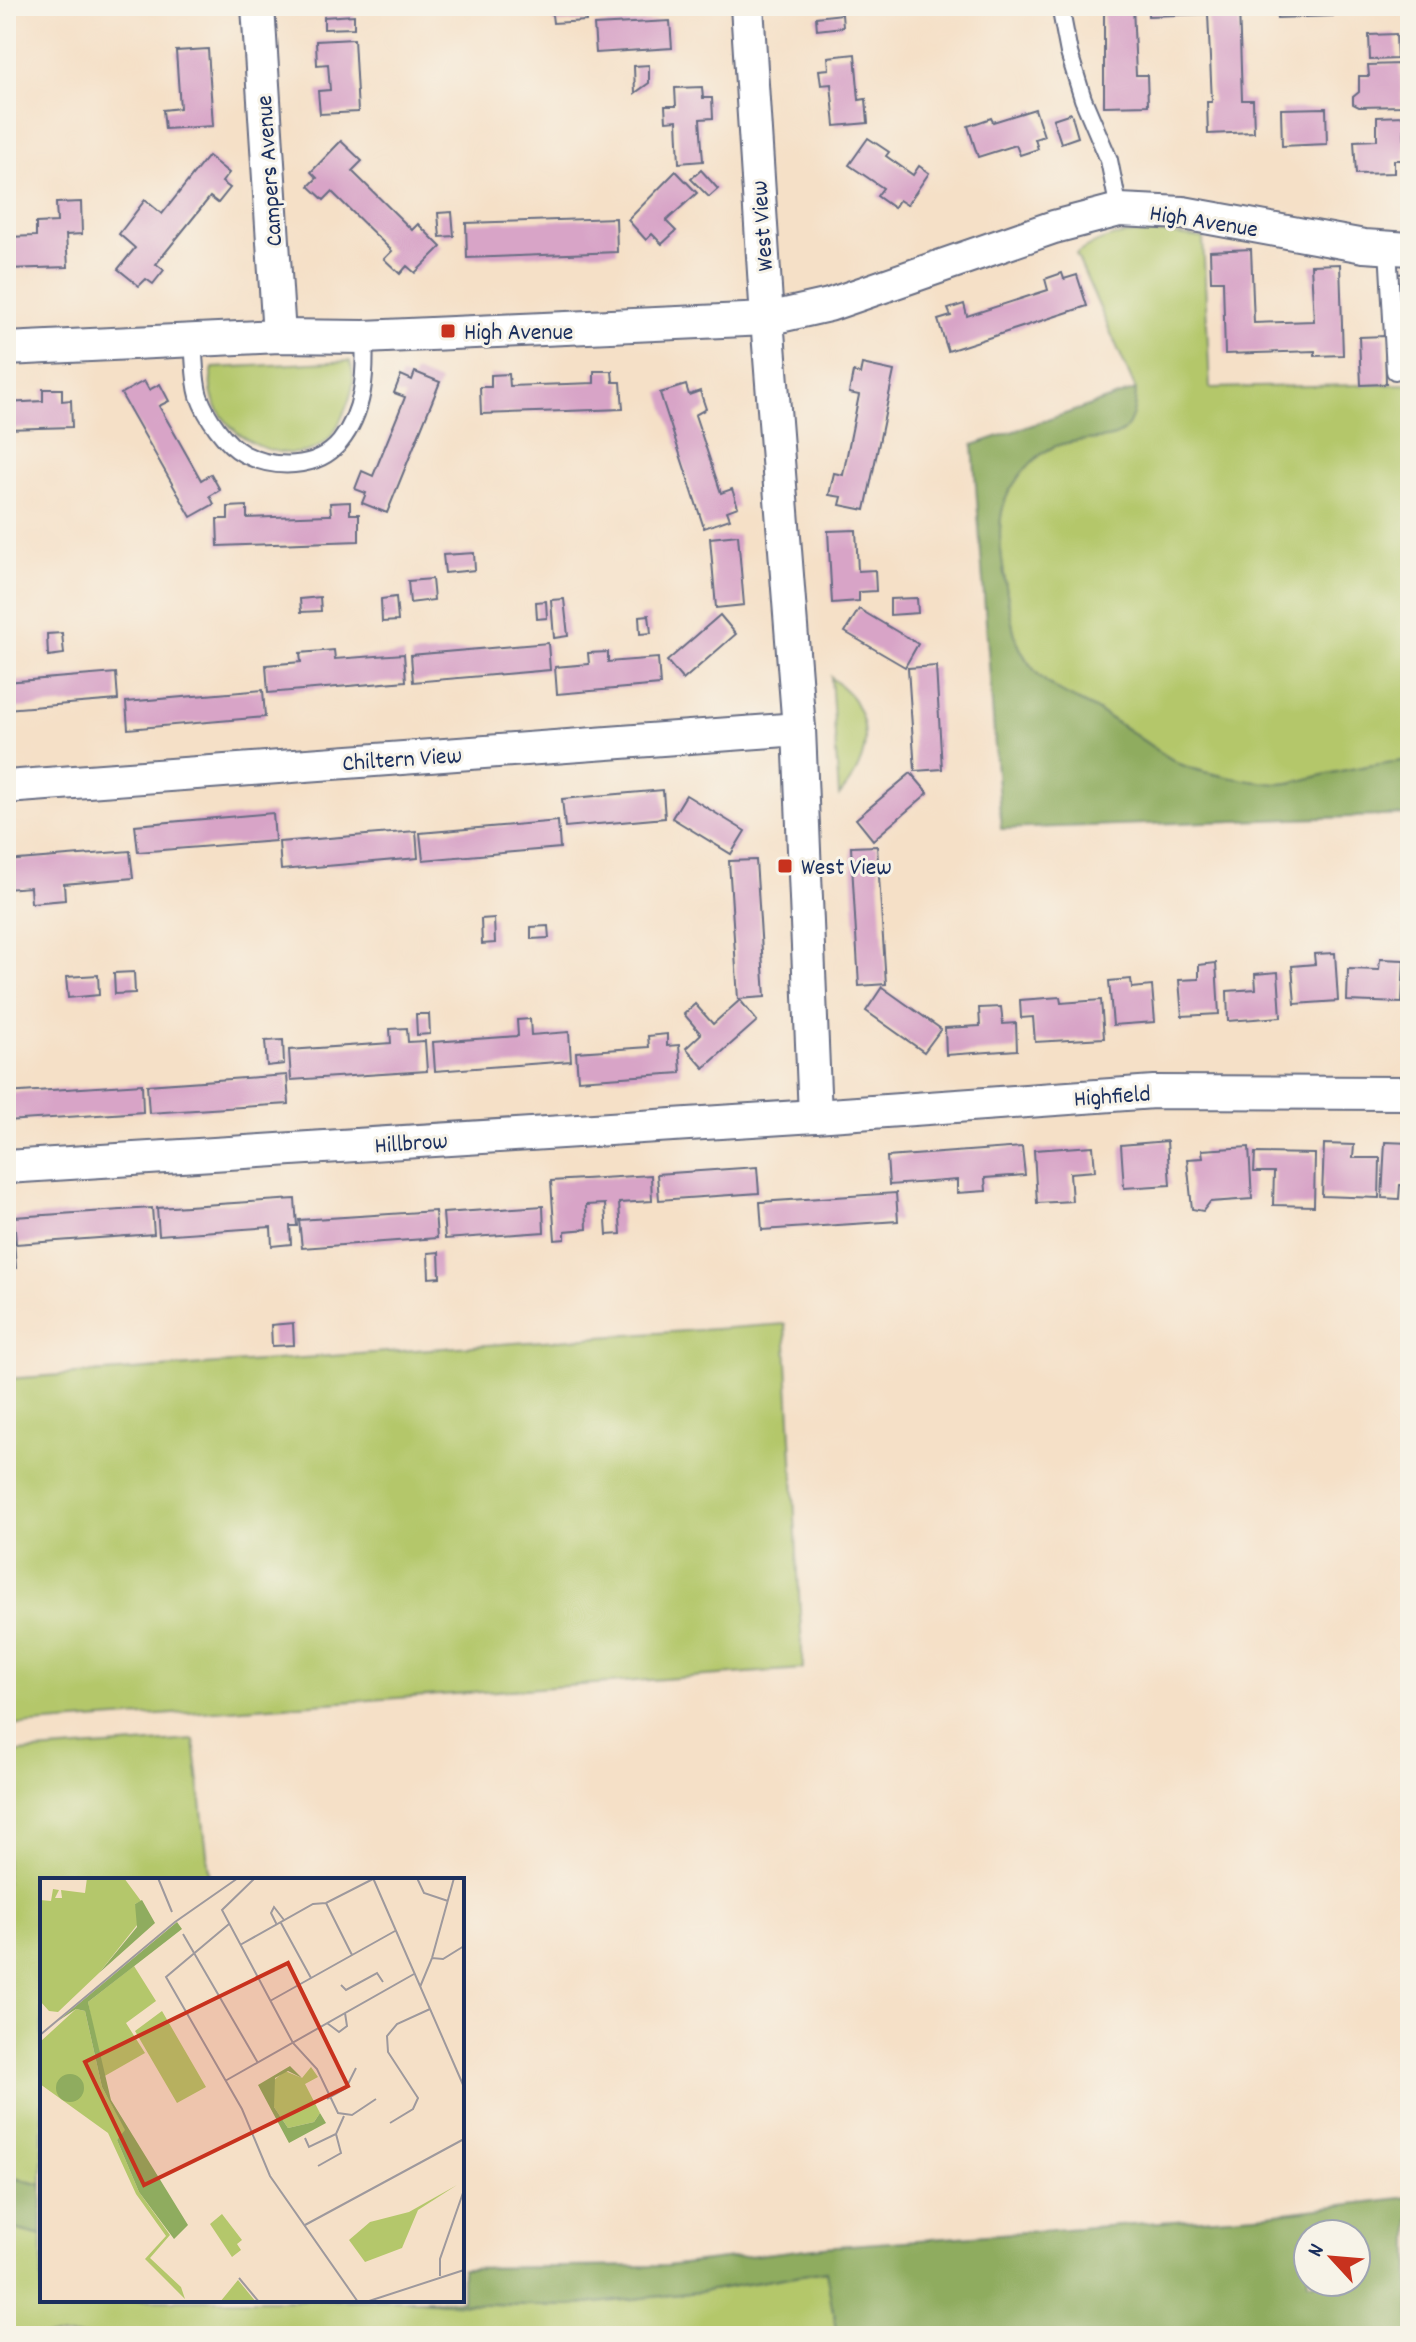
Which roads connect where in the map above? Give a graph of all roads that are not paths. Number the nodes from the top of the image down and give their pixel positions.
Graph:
1 (258, 6) edge
2 (747, 6) edge
3 (1060, 6) edge
4 (1119, 210) junction
5 (1399, 248) edge
6 (1410, 314) edge
7 (1392, 315) junction
8 (767, 319) junction
9 (279, 336) junction
10 (364, 337) junction
11 (193, 342) junction
12 (6, 349) edge
13 (1395, 371) dead end
14 (799, 729) junction
15 (6, 787) edge
16 (1410, 1093) edge
17 (815, 1116) junction
18 (6, 1167) edge

1 - 9 street, Campers Avenue
2 - 8 street, West View
3 - 4 lane
4 - 5 street, High Avenue
4 - 8 street, High Avenue
5 - 7 lane
6 - 7 lane
7 - 13 lane
8 - 10 street, High Avenue
8 - 14 street, West View
9 - 10 street, High Avenue
9 - 11 street, High Avenue
10 - 11 lane
11 - 12 street, High Avenue
14 - 15 street, Chiltern View
14 - 17 street, West View
16 - 17 street, Highfield
17 - 18 street, Hillbrow

